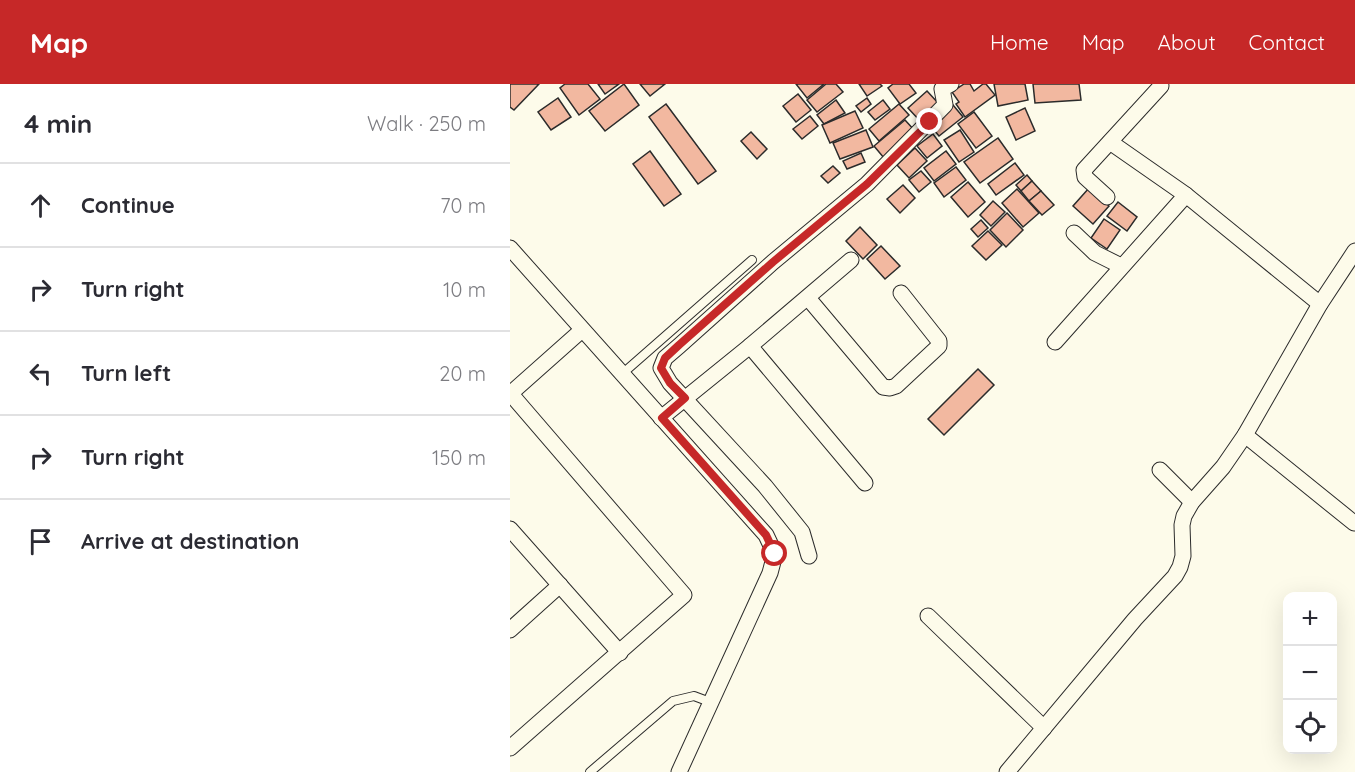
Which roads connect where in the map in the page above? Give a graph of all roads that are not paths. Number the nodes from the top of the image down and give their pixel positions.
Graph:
1 (951, 84) edge
2 (1161, 86) dead end
3 (1110, 142) junction
4 (1185, 195) junction
5 (1107, 196) dead end
6 (1074, 233) dead end
7 (510, 248) edge
8 (1355, 251) edge
9 (752, 260) dead end
10 (851, 260) dead end
11 (1121, 266) junction
12 (901, 293) dead end
13 (808, 298) junction
14 (1320, 304) junction
15 (582, 330) junction
16 (1055, 342) dead end
17 (750, 346) junction
18 (622, 374) junction
19 (510, 393) edge
20 (685, 398) junction
21 (662, 418) junction
22 (1245, 435) junction
23 (1160, 470) dead end
24 (865, 483) dead end
25 (1192, 502) junction
26 (1354, 524) edge
27 (510, 529) edge
28 (809, 556) dead end
29 (560, 585) junction
30 (928, 616) dead end
31 (510, 630) edge
32 (620, 653) junction
33 (710, 702) junction
34 (1044, 728) junction
35 (510, 748) edge
36 (590, 772) edge
37 (679, 772) edge
38 (1007, 772) edge

1 - 20 street
2 - 3 street
3 - 4 street
3 - 5 street
4 - 11 street
4 - 14 street
6 - 11 street
7 - 15 street
8 - 14 street
9 - 18 lane
10 - 13 street
11 - 16 street
12 - 13 street
13 - 17 street
14 - 22 street
15 - 18 street
15 - 19 street
17 - 20 street
17 - 24 street
18 - 21 street
19 - 32 street
20 - 21 street
20 - 28 street
21 - 33 street
22 - 25 street
22 - 26 street
23 - 25 street
25 - 34 street
27 - 29 street
29 - 31 street
29 - 32 street
30 - 34 street
32 - 35 street
33 - 36 lane
33 - 37 street
34 - 38 street

